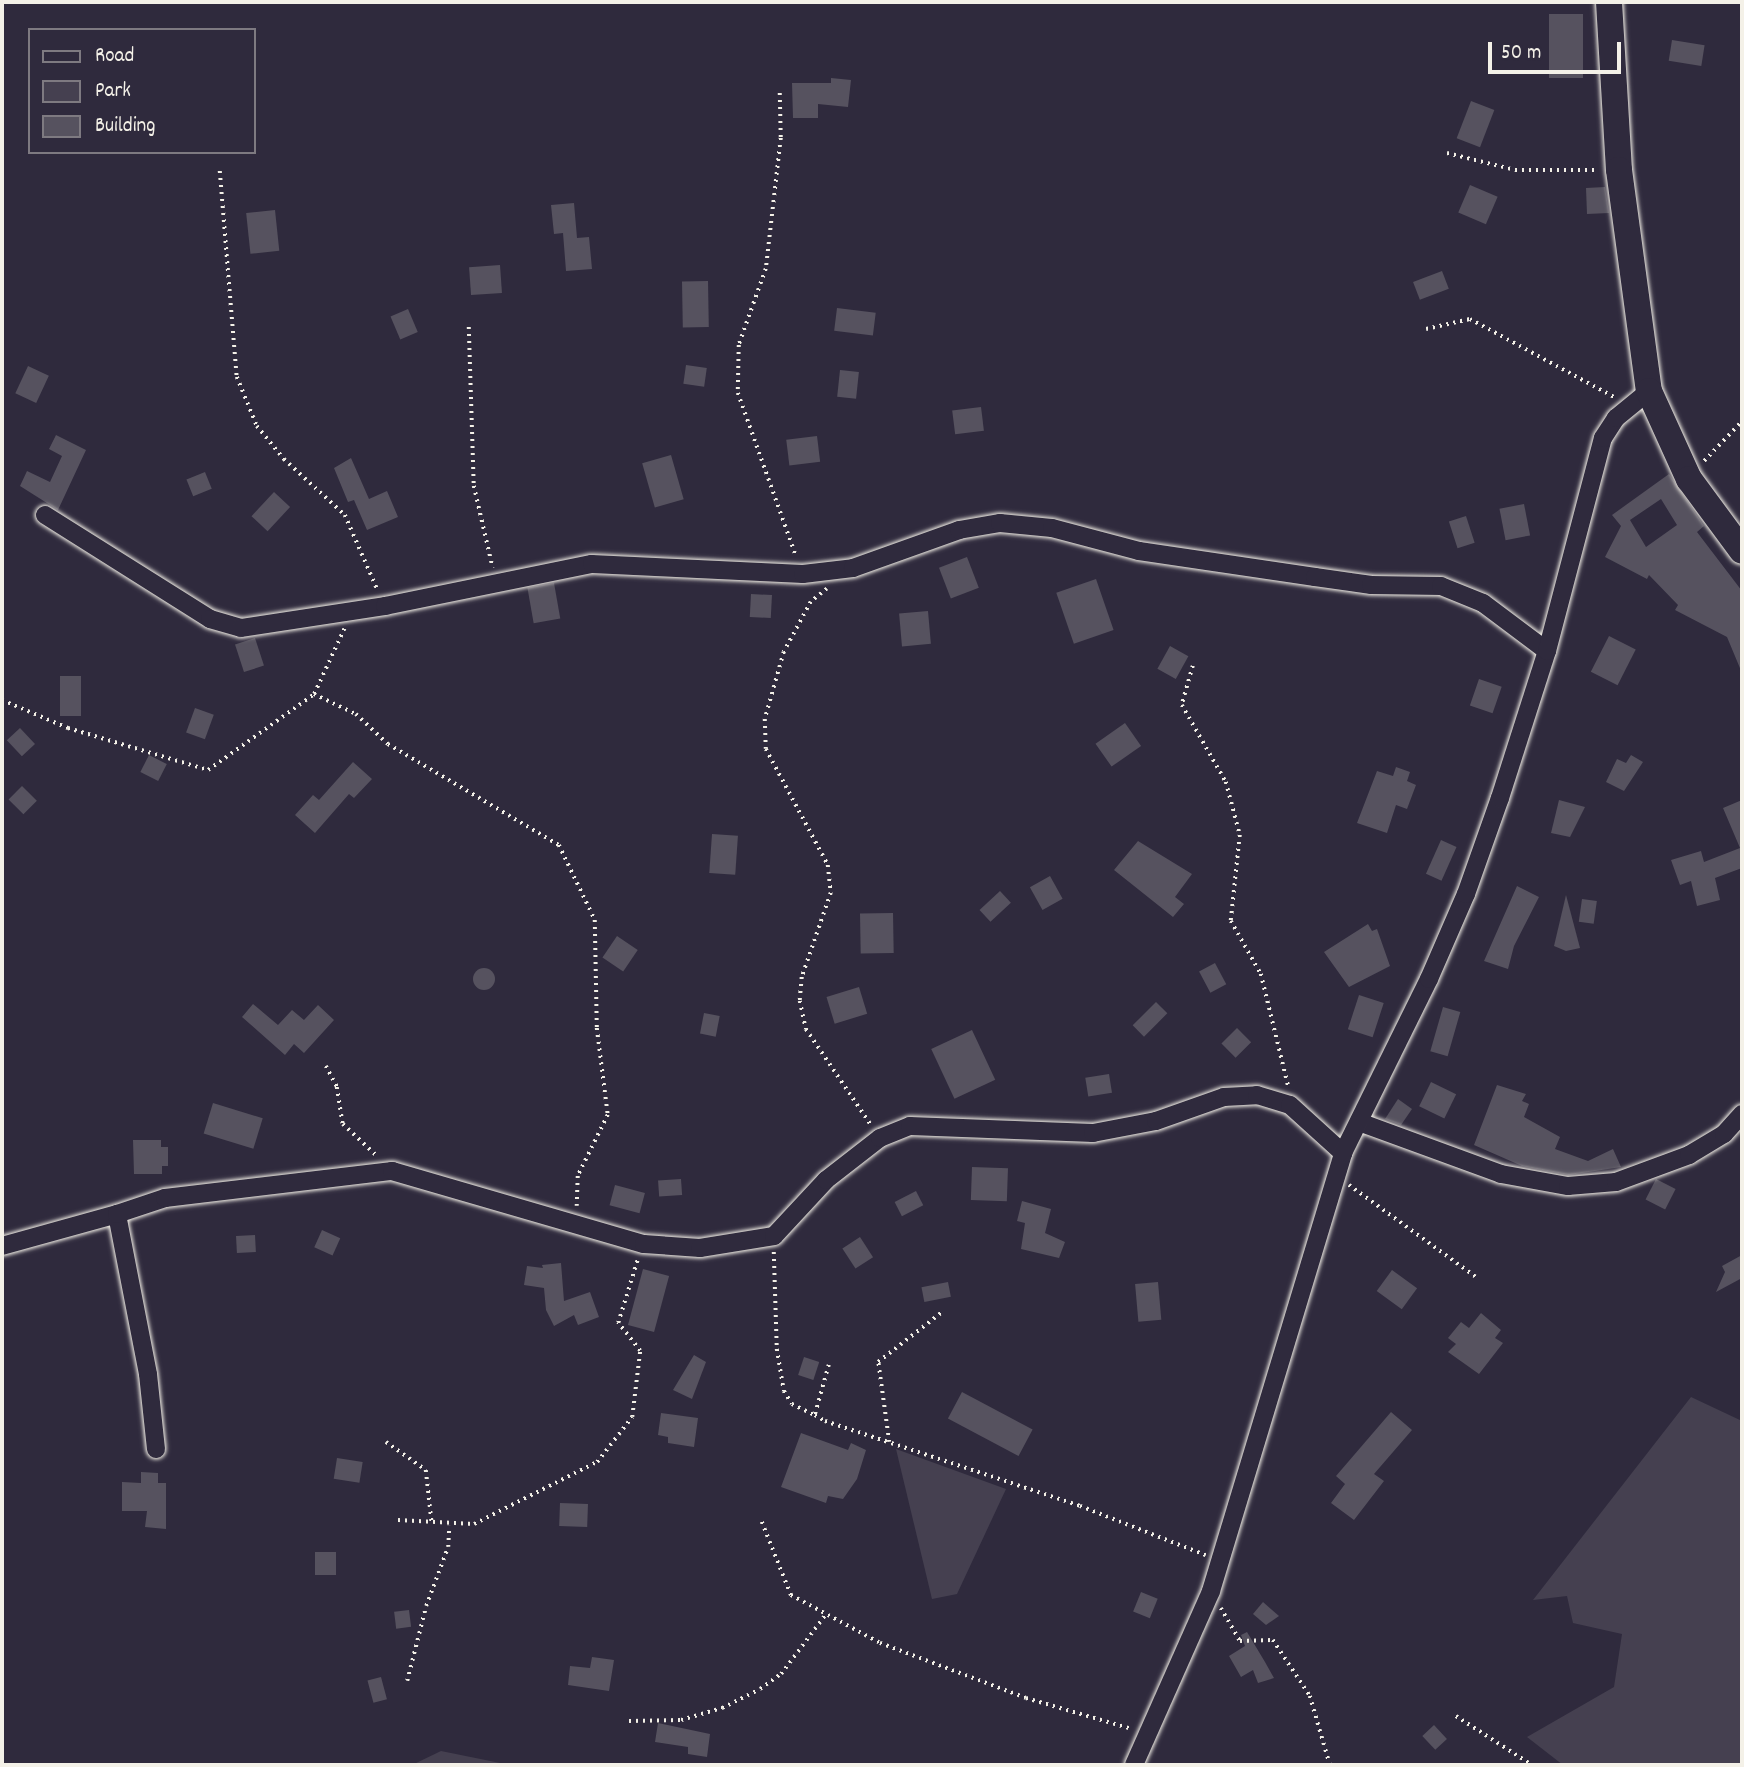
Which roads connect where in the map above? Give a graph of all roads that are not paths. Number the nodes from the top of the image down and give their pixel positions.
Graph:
1 (1609, 2) edge
2 (1640, 398) junction
3 (45, 515) dead end
4 (1742, 551) edge
5 (1547, 651) junction
6 (1742, 1114) edge
7 (1359, 1122) junction
8 (1343, 1153) junction
9 (117, 1214) junction
10 (2, 1247) edge
11 (156, 1449) dead end
12 (1134, 1765) edge

1 - 2 main road
2 - 4 main road
2 - 5 street
3 - 5 street
5 - 7 street
6 - 7 street
7 - 8 street
8 - 9 street
8 - 12 street
9 - 10 street
9 - 11 street

